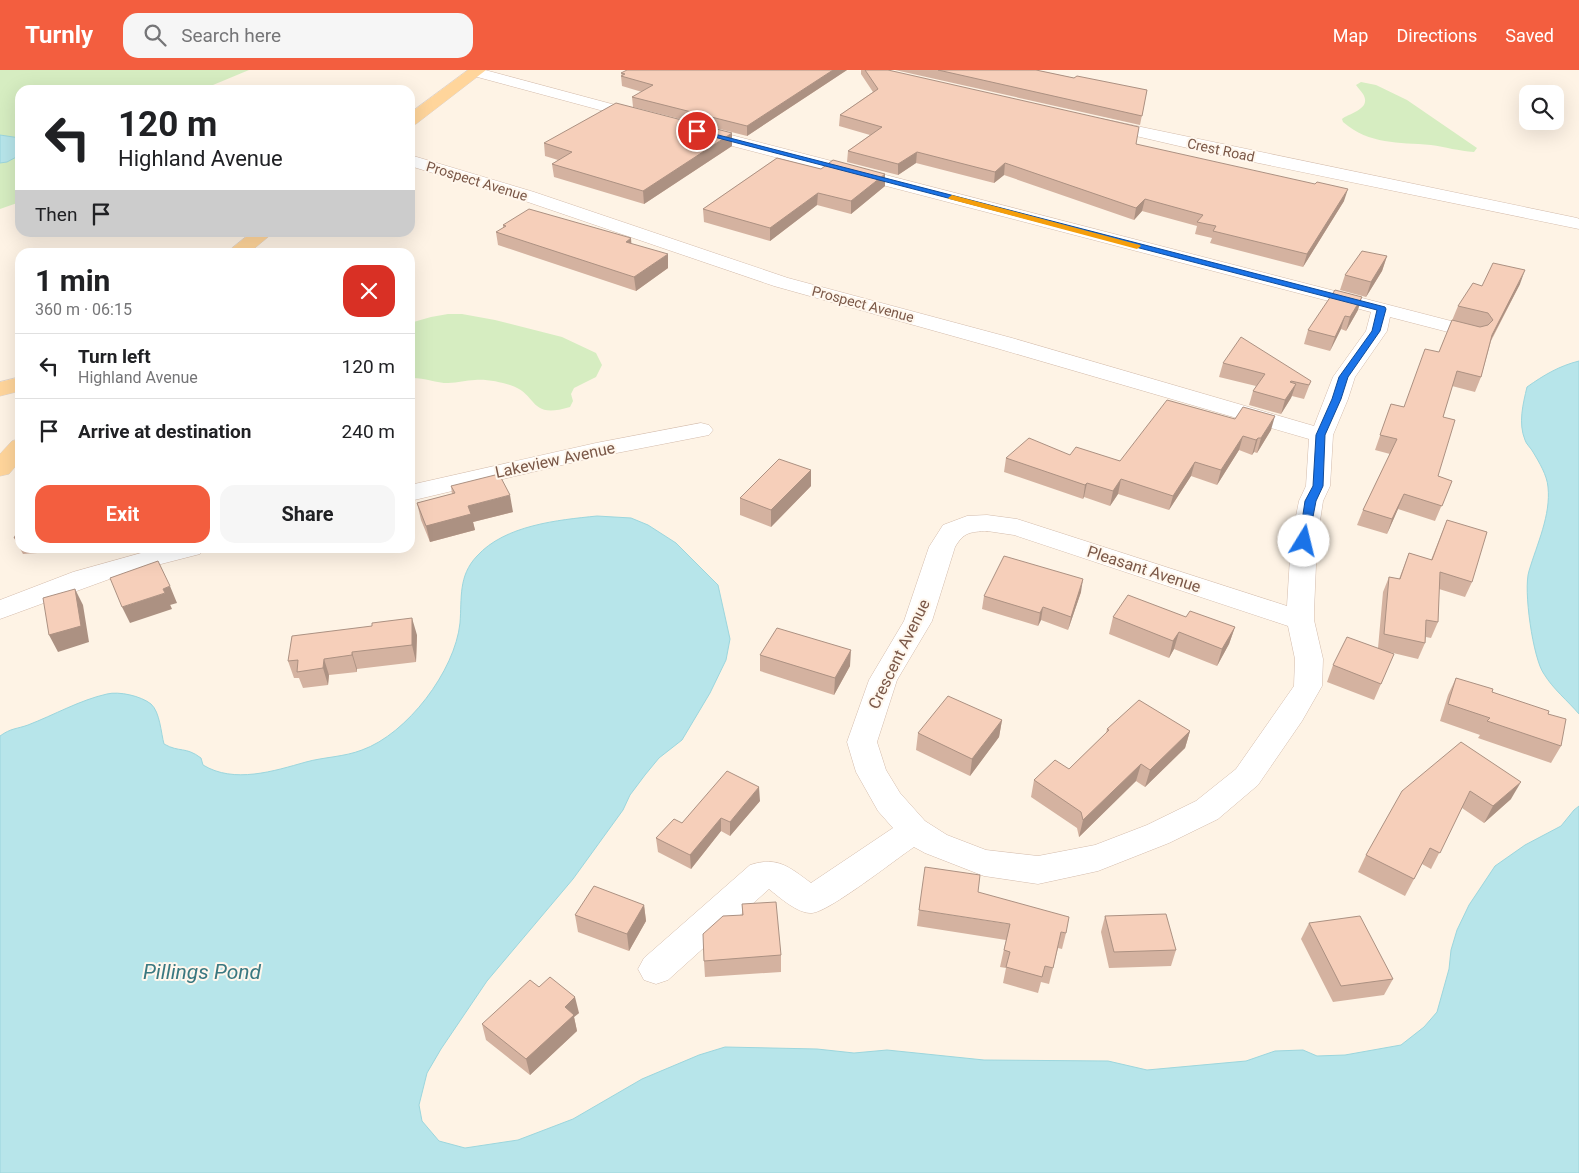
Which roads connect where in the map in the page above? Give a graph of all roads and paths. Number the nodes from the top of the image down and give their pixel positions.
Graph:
1 (476, 71) edge
2 (415, 117) edge
3 (660, 121) edge
4 (1090, 121) edge
5 (678, 126) edge
6 (415, 162) edge
7 (1577, 224) dead end
8 (258, 237) edge
9 (244, 248) edge
10 (1382, 309) junction
11 (1475, 332) edge
12 (15, 385) edge
13 (0, 389) edge
14 (701, 430) dead end
15 (1320, 435) junction
16 (15, 452) edge
17 (0, 469) edge
18 (415, 491) edge
19 (987, 523) joint
20 (171, 553) edge
21 (0, 610) edge
22 (1300, 620) junction
23 (914, 830) junction
24 (656, 969) dead end

1 - 2 main road
1 - 3 street
4 - 7 street, Crest Road
5 - 10 street
6 - 15 street, Prospect Avenue
8 - 9 main road
10 - 11 street
10 - 15 street, Crescent Avenue
12 - 13 main road
14 - 18 street, Lakeview Avenue
15 - 22 street, Crescent Avenue
16 - 17 main road
19 - 22 street, Pleasant Avenue
19 - 23 street, Crescent Avenue
20 - 21 street
22 - 23 street, Crescent Avenue
23 - 24 street

